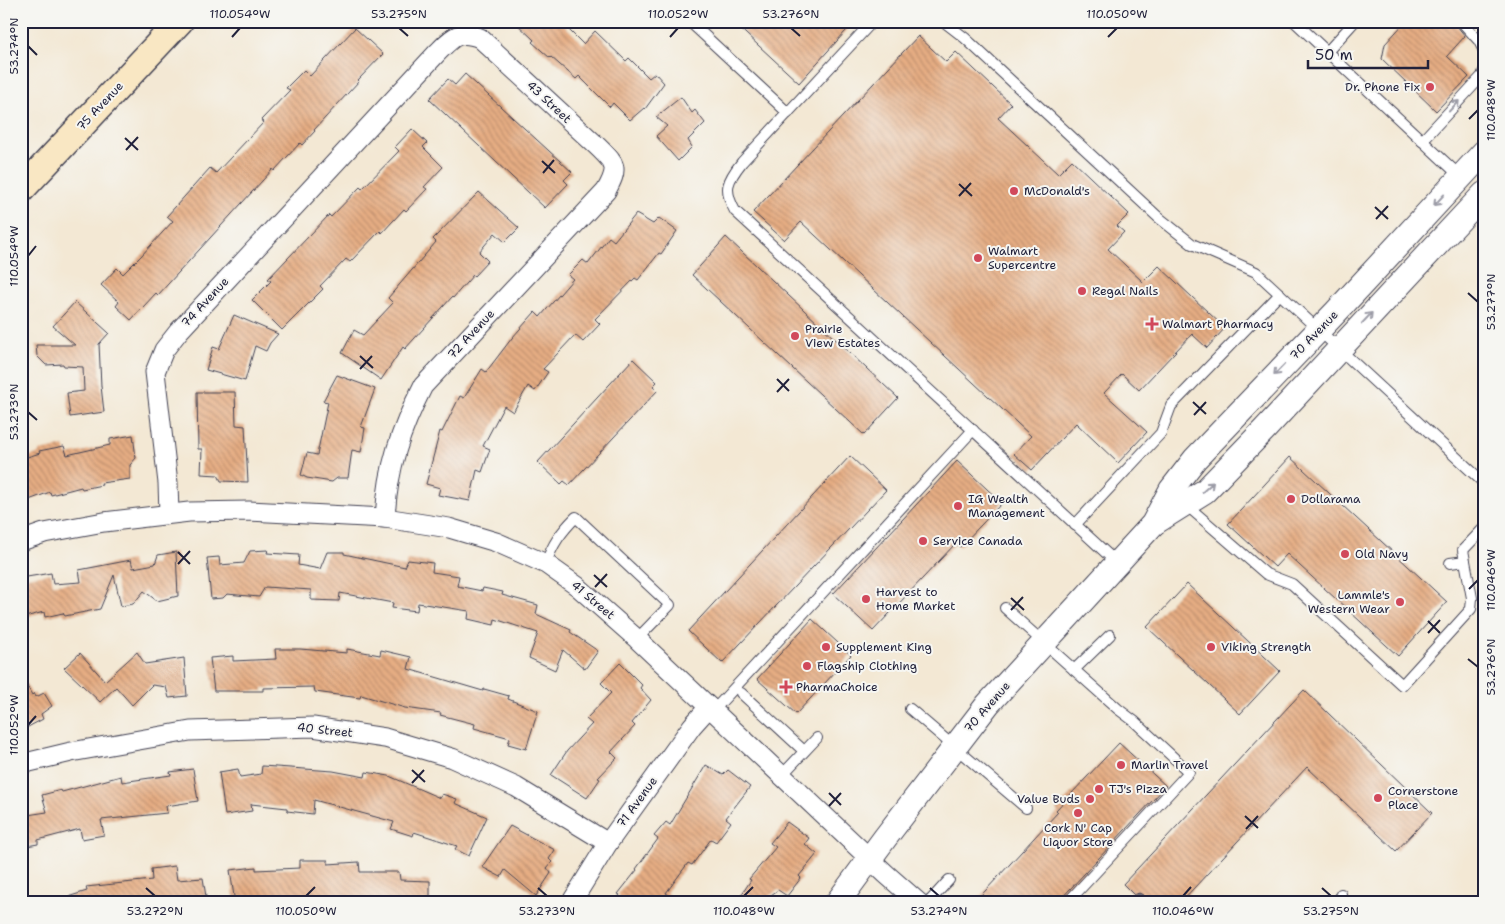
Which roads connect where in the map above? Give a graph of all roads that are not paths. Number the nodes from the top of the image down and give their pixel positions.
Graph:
1 (180, 21) edge
2 (689, 21) edge
3 (873, 21) edge
4 (943, 21) edge
5 (1294, 21) edge
6 (1355, 21) edge
7 (1461, 21) edge
8 (470, 34) joint
9 (1484, 51) edge
10 (1327, 52) junction
11 (1484, 71) edge
12 (788, 113) junction
13 (1422, 141) junction
14 (1484, 152) edge
15 (1461, 177) junction
16 (613, 178) joint
17 (21, 190) edge
18 (1483, 196) edge
19 (1280, 294) junction
20 (1318, 329) junction
21 (1339, 349) junction
22 (973, 430) junction
23 (1484, 483) edge
24 (1178, 497) junction
25 (169, 514) junction
26 (385, 518) junction
27 (1075, 525) junction
28 (1484, 528) edge
29 (21, 540) edge
30 (1465, 561) junction
31 (1117, 563) junction
32 (1450, 563) dead end
33 (546, 564) junction
34 (1004, 608) dead end
35 (1110, 634) dead end
36 (637, 639) junction
37 (1044, 643) junction
38 (1074, 670) junction
39 (741, 693) dead end
40 (711, 709) junction
41 (910, 709) dead end
42 (817, 738) dead end
43 (954, 747) junction
44 (804, 751) junction
45 (21, 764) edge
46 (782, 775) junction
47 (1026, 808) dead end
48 (608, 843) junction
49 (869, 858) junction
50 (949, 880) dead end
51 (571, 903) edge
52 (837, 903) edge
53 (919, 903) edge
54 (928, 903) edge
55 (1068, 903) edge

1 - 17 main road, 75 Avenue
2 - 12 lane
3 - 12 lane
4 - 19 lane
5 - 10 lane
6 - 10 lane
7 - 9 lane
8 - 16 street, 43 Street
8 - 25 street, 74 Avenue
10 - 13 lane
13 -> 11 lane
12 - 22 lane
13 - 15 lane
14 - 15 street, 70 Avenue
15 - 18 street
15 -> 20 street, 70 Avenue
16 - 26 street, 72 Avenue
21 -> 18 street, 70 Avenue
19 - 20 lane
19 - 27 lane
20 - 21 lane
20 -> 24 street, 70 Avenue
21 - 23 lane
24 -> 21 street, 70 Avenue
22 - 27 lane
22 - 40 lane
24 - 30 lane
24 - 31 street, 70 Avenue
25 - 26 street, 41 Street
25 - 29 street
26 - 33 street, 41 Street
27 - 31 lane
28 - 30 lane
30 - 32 lane
31 - 37 street, 70 Avenue
33 - 36 street, 41 Street
33 - 36 lane
34 - 37 lane
35 - 38 lane
36 - 40 street, 41 Street
37 - 38 lane
37 - 43 street, 70 Avenue
38 - 55 lane
39 - 44 lane
40 - 46 street, 41 Street
40 - 48 street, 71 Avenue
41 - 43 lane
42 - 44 lane
43 - 47 lane
43 - 49 street, 70 Avenue
44 - 46 lane
45 - 48 street, 40 Street
46 - 49 street, 41 Street
48 - 51 street, 71 Avenue
49 - 52 street, 70 Avenue
49 - 53 street, 41 Street
50 - 54 lane

